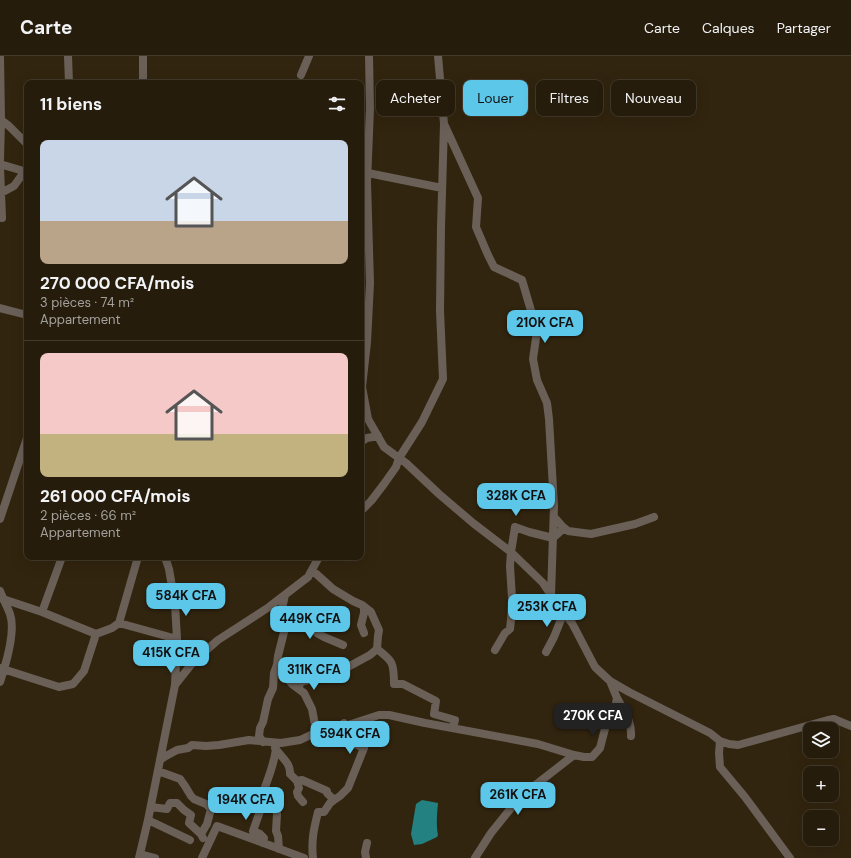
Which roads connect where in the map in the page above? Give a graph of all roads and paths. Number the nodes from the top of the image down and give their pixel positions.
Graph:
1 (0, 56) edge
2 (68, 56) edge
3 (143, 56) edge
4 (309, 56) edge
5 (369, 56) edge
6 (438, 56) edge
7 (301, 75) dead end
8 (69, 80) edge
9 (143, 80) edge
10 (0, 82) edge
11 (1, 120) junction
12 (444, 124) junction
13 (24, 141) edge
14 (0, 160) edge
15 (0, 165) edge
16 (24, 172) edge
17 (24, 173) edge
18 (368, 173) junction
19 (442, 188) junction
20 (1, 194) edge
21 (2, 218) dead end
22 (0, 308) edge
23 (24, 314) edge
24 (364, 343) edge
25 (364, 398) edge
26 (378, 436) junction
27 (364, 440) edge
28 (24, 447) edge
29 (399, 458) junction
30 (364, 508) edge
31 (554, 517) junction
32 (654, 517) dead end
33 (0, 519) edge
34 (564, 528) junction
35 (553, 538) junction
36 (511, 552) junction
37 (61, 560) edge
38 (137, 560) edge
39 (166, 560) edge
40 (317, 560) edge
41 (312, 570) junction
42 (285, 594) junction
43 (551, 595) junction
44 (1, 596) edge
45 (364, 607) junction
46 (42, 612) junction
47 (289, 612) junction
48 (564, 612) junction
49 (118, 623) junction
50 (364, 632) dead end
51 (96, 634) junction
52 (177, 639) junction
53 (343, 645) dead end
54 (377, 649) junction
55 (494, 650) dead end
56 (546, 652) dead end
57 (277, 665) junction
58 (2, 669) edge
59 (610, 681) junction
60 (0, 682) edge
61 (175, 685) junction
62 (297, 688) junction
63 (617, 698) junction
64 (344, 724) junction
65 (851, 726) edge
66 (453, 728) junction
67 (259, 732) junction
68 (315, 733) junction
69 (631, 736) dead end
70 (249, 740) junction
71 (266, 742) junction
72 (720, 742) junction
73 (276, 749) junction
74 (574, 755) junction
75 (160, 760) junction
76 (158, 771) junction
77 (297, 781) junction
78 (263, 793) junction
79 (334, 800) junction
80 (303, 802) dead end
81 (151, 807) junction
82 (148, 820) junction
83 (201, 834) junction
84 (190, 840) dead end
85 (264, 843) junction
86 (367, 844) dead end
87 (208, 845) junction
88 (279, 849) junction
89 (140, 856) edge
90 (155, 858) edge
91 (202, 858) edge
92 (304, 858) edge
93 (313, 858) edge
94 (366, 858) edge
95 (475, 858) edge
96 (790, 858) edge

1 - 10 street
2 - 8 street
3 - 9 street
4 - 7 street
5 - 18 street
6 - 12 street
10 - 11 street
11 - 13 street
11 - 14 street
12 - 19 street
12 - 31 street
15 - 16 street
15 - 20 street
17 - 20 street
18 - 19 street
18 - 24 street
19 - 29 street
20 - 21 street
22 - 23 street
25 - 26 street
26 - 27 street
26 - 29 street
28 - 33 street
29 - 30 street
29 - 36 street
31 - 34 street
31 - 35 street
32 - 34 street
34 - 35 street
35 - 36 street
35 - 43 street
36 - 43 street
36 - 55 street
37 - 46 street
38 - 49 street
39 - 52 street
40 - 41 street
41 - 42 street
41 - 45 street
42 - 47 street
42 - 61 street
43 - 48 street
44 - 46 street
44 - 58 street
45 - 50 street
45 - 54 street
46 - 51 street
47 - 53 street
47 - 57 street
48 - 56 street
48 - 59 street
49 - 51 street
49 - 52 street
51 - 58 street
52 - 61 street
54 - 62 street
54 - 66 street
57 - 62 street
57 - 67 street
58 - 60 street
59 - 63 street
59 - 72 street
61 - 75 street
62 - 68 street
63 - 69 street
63 - 74 street
64 - 66 street
64 - 68 street
64 - 79 street
65 - 72 street
66 - 74 street
67 - 70 street
67 - 71 street
68 - 71 street
70 - 71 street
70 - 75 street
71 - 73 street
72 - 96 street
73 - 77 street
73 - 78 street
74 - 95 street
75 - 76 street
76 - 81 street
76 - 83 street
77 - 79 street
77 - 80 street
78 - 85 street
78 - 88 street
79 - 93 street
81 - 82 street
81 - 83 street
82 - 84 street
82 - 89 street
83 - 87 street
85 - 87 street
85 - 88 street
86 - 94 street
87 - 91 street
88 - 92 street
89 - 90 street

